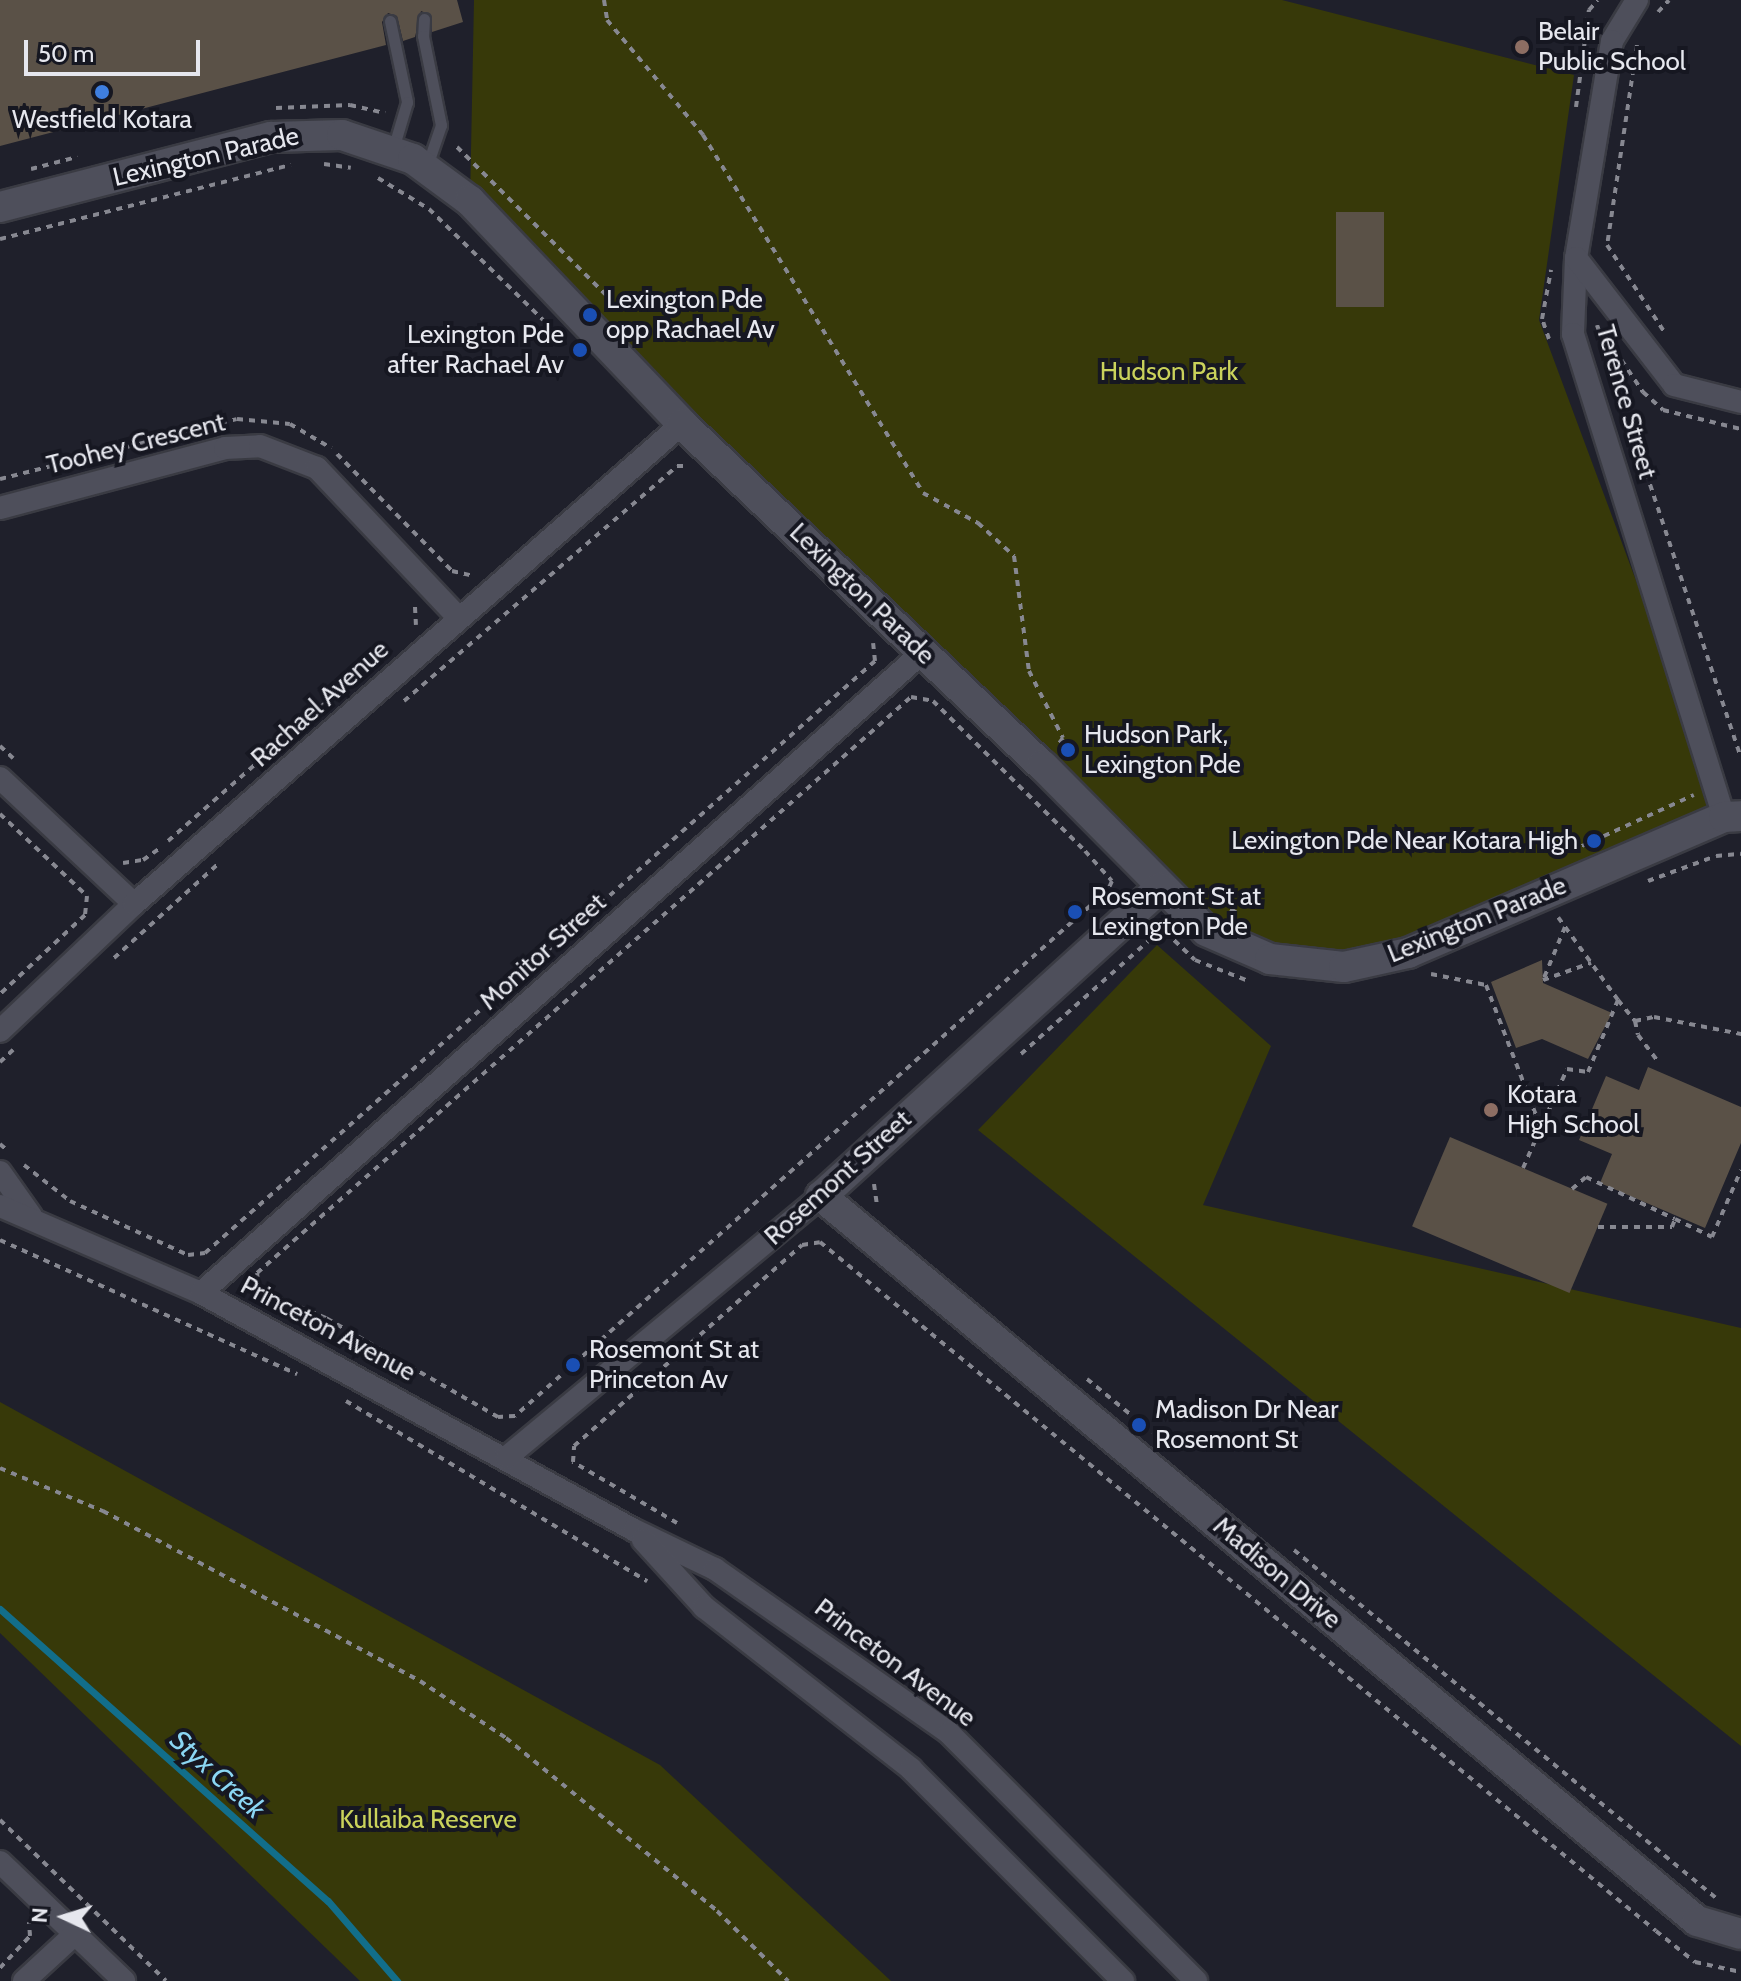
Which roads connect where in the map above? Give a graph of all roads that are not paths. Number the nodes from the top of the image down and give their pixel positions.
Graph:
1 (1637, 0) edge
2 (424, 19) dead end
3 (390, 21) dead end
4 (393, 150) junction
5 (426, 168) junction
6 (0, 207) edge
7 (1576, 258) junction
8 (1741, 402) edge
9 (682, 424) junction
10 (0, 508) edge
11 (458, 617) junction
12 (923, 652) junction
13 (0, 778) edge
14 (1732, 816) edge
15 (1160, 888) junction
16 (134, 904) junction
17 (0, 1031) edge
18 (5, 1163) edge
19 (821, 1196) junction
20 (0, 1206) edge
21 (31, 1216) junction
22 (201, 1293) junction
23 (507, 1457) junction
24 (634, 1530) junction
25 (0, 1862) edge
26 (1735, 1921) edge
27 (76, 1933) junction
28 (24, 1981) edge
29 (124, 1981) edge
30 (1123, 1981) edge
31 (1196, 1981) edge

1 - 7 street, Terence Street
2 - 5 lane
3 - 4 lane
4 - 5 main road, Lexington Parade
4 - 6 main road, Lexington Parade
5 - 9 main road, Lexington Parade
7 - 8 street
7 - 14 street, Terence Street
9 - 11 street, Rachael Avenue
9 - 12 main road, Lexington Parade
10 - 11 street, Toohey Crescent
11 - 16 street, Rachael Avenue
12 - 15 main road, Lexington Parade
12 - 22 street, Monitor Street
13 - 16 street
14 - 15 main road, Lexington Parade
15 - 19 main road, Rosemont Street
16 - 17 street, Rachael Avenue
18 - 21 street
19 - 23 street, Rosemont Street
19 - 26 main road, Madison Drive
20 - 21 street, Princeton Avenue
21 - 22 street, Princeton Avenue
22 - 23 street, Princeton Avenue
23 - 24 street, Princeton Avenue
24 - 30 street, Princeton Avenue
24 - 31 street, Princeton Avenue
25 - 27 street
27 - 28 street
27 - 29 street

